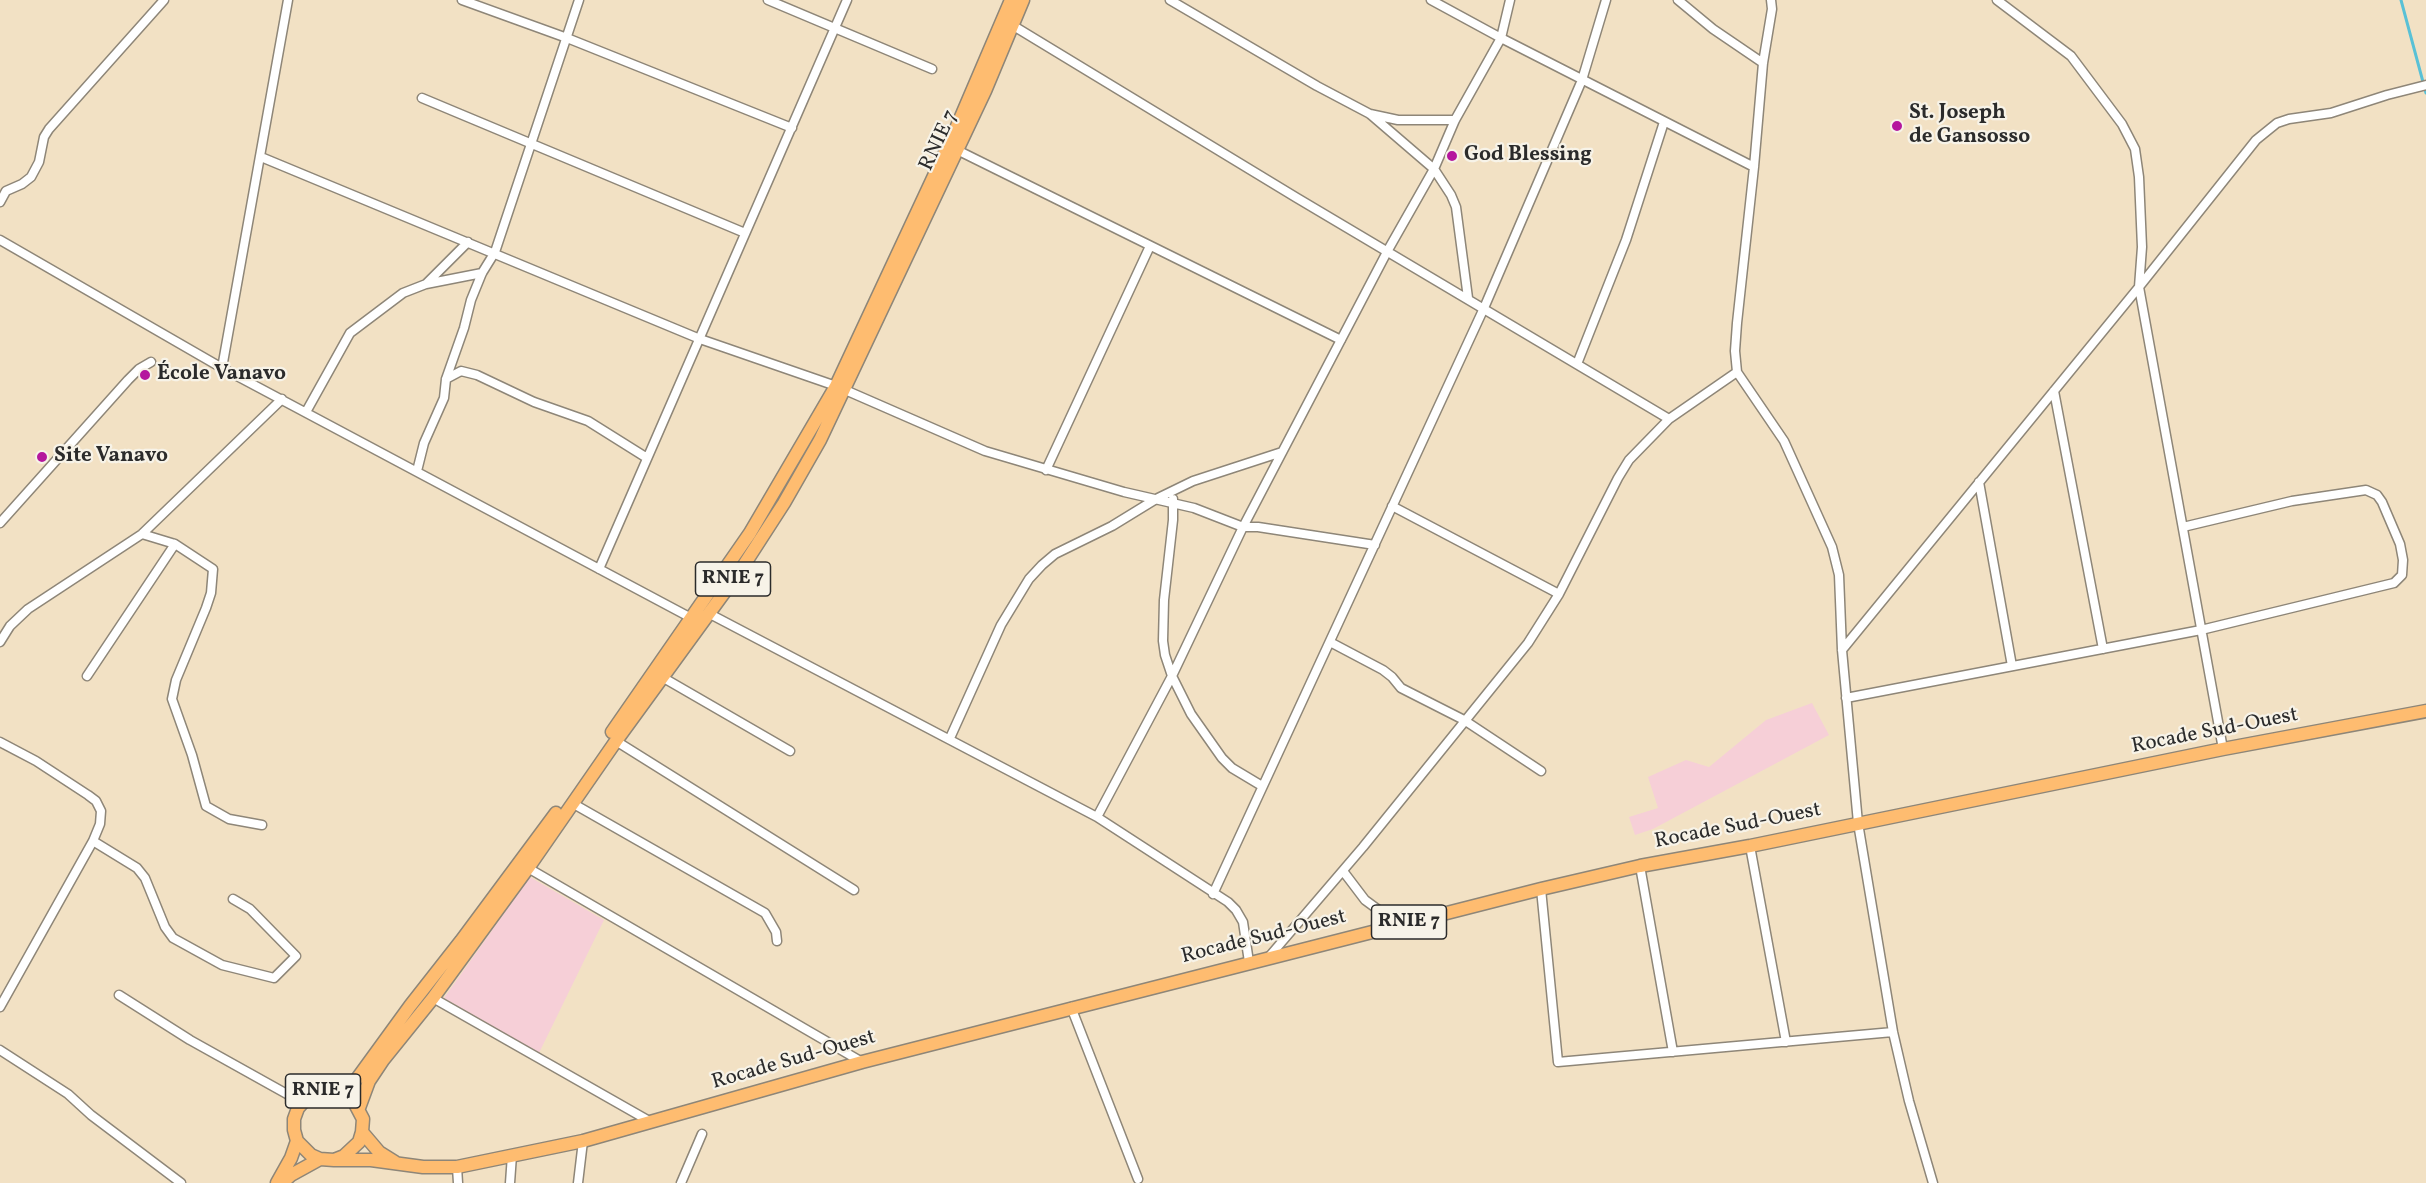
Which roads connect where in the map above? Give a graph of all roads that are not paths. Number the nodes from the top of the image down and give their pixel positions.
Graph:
1 (164, 0) edge
2 (288, 0) edge
3 (462, 0) edge
4 (579, 0) edge
5 (768, 0) edge
6 (847, 0) edge
7 (1011, 0) edge
8 (1023, 0) edge
9 (1170, 0) edge
10 (1431, 0) edge
11 (1510, 0) edge
12 (1606, 0) edge
13 (1678, 0) edge
14 (1771, 0) edge
15 (1997, 0) edge
16 (1012, 25) junction
17 (835, 28) junction
18 (567, 38) junction
19 (1501, 38) junction
20 (1763, 63) junction
21 (932, 69) dead end
22 (1582, 80) junction
23 (2426, 86) edge
24 (422, 98) dead end
25 (1370, 114) junction
26 (1455, 120) junction
27 (1665, 122) junction
28 (792, 128) junction
29 (531, 144) junction
30 (957, 150) junction
31 (261, 157) junction
32 (1755, 167) junction
33 (1434, 170) junction
34 (0, 202) edge
35 (745, 234) junction
36 (0, 240) edge
37 (468, 242) junction
38 (1150, 246) junction
39 (1388, 250) junction
40 (495, 252) junction
41 (482, 273) junction
42 (426, 284) junction
43 (2139, 287) junction
44 (1468, 298) junction
45 (1484, 308) junction
46 (700, 339) junction
47 (1341, 340) junction
48 (151, 362) dead end
49 (1577, 364) junction
50 (222, 368) junction
51 (1737, 372) junction
52 (446, 379) junction
53 (840, 387) junction
54 (2054, 391) junction
55 (282, 399) junction
56 (306, 412) junction
57 (1669, 419) junction
58 (1282, 452) junction
59 (647, 458) junction
60 (1046, 470) junction
61 (417, 471) junction
62 (1979, 482) junction
63 (1173, 490) junction
64 (1156, 499) junction
65 (1173, 503) junction
66 (1392, 506) junction
67 (0, 523) edge
68 (1243, 527) junction
69 (2183, 527) junction
70 (142, 534) junction
71 (175, 544) junction
72 (1374, 545) junction
73 (599, 569) junction
74 (1559, 594) junction
75 (700, 618) junction
76 (2202, 630) junction
77 (0, 642) edge
78 (1330, 642) junction
79 (2103, 649) junction
80 (1842, 650) junction
81 (2012, 666) junction
82 (87, 676) dead end
83 (1172, 676) junction
84 (662, 677) junction
85 (1846, 698) junction
86 (2426, 711) edge
87 (1464, 720) junction
88 (950, 738) junction
89 (616, 741) junction
90 (0, 742) edge
91 (2223, 749) junction
92 (790, 751) dead end
93 (1541, 771) dead end
94 (1262, 786) junction
95 (572, 803) junction
96 (1097, 817) junction
97 (1858, 823) junction
98 (262, 825) dead end
99 (93, 841) junction
100 (1750, 846) junction
101 (1640, 866) junction
102 (528, 868) junction
103 (1343, 871) junction
104 (1541, 889) junction
105 (854, 890) dead end
106 (1213, 894) junction
107 (233, 899) dead end
108 (1399, 925) junction
109 (777, 941) dead end
110 (1268, 958) junction
111 (1249, 962) junction
112 (119, 995) dead end
113 (433, 998) junction
114 (0, 1007) edge
115 (1071, 1007) junction
116 (1893, 1032) junction
117 (1786, 1042) junction
118 (0, 1050) edge
119 (1673, 1052) junction
120 (862, 1062) junction
121 (336, 1091) junction
122 (303, 1102) junction
123 (358, 1108) junction
124 (651, 1122) junction
125 (362, 1132) junction
126 (702, 1134) dead end
127 (297, 1141) junction
128 (583, 1141) junction
129 (512, 1155) junction
130 (320, 1159) junction
131 (334, 1160) junction
132 (401, 1165) junction
133 (457, 1167) junction
134 (1138, 1179) dead end
135 (181, 1183) edge
136 (277, 1183) edge
137 (282, 1183) edge
138 (458, 1183) edge
139 (510, 1183) edge
140 (578, 1183) edge
141 (681, 1183) edge
142 (1933, 1183) edge

1 - 34 street
2 - 31 street
3 - 18 street
4 - 18 street
5 - 17 street
6 - 17 street
7 - 53 main road, RNIE 7 / RNIE 7
8 - 16 main road, RNIE 7 / RNIE 7
9 - 25 street
10 - 19 street
11 - 19 street
12 - 22 street
13 - 20 street
14 - 20 street
15 - 43 street
16 - 30 main road, RNIE 7 / RNIE 7
16 - 39 street
17 - 21 street
17 - 28 street
18 - 28 street
18 - 29 street
19 - 22 street
19 - 26 street
20 - 32 street
22 - 27 street
22 - 45 street
23 - 43 street
24 - 29 street
25 - 26 street
25 - 33 street
26 - 33 street
27 - 32 street
27 - 49 street
28 - 35 street
29 - 35 street
29 - 40 street
30 - 38 street
30 - 53 main road, RNIE 7 / RNIE 7
31 - 37 street
31 - 50 street
32 - 51 street
33 - 39 street
33 - 44 street
35 - 46 street
36 - 50 street
37 - 40 street
37 - 42 street
38 - 47 street
38 - 60 street
39 - 44 street
39 - 47 street
40 - 41 street
40 - 46 street
41 - 42 street
41 - 52 street
42 - 56 street
43 - 54 street
43 - 69 street
44 - 45 street
45 - 49 street
45 - 66 street
46 - 53 street
46 - 59 street
47 - 58 street
48 - 67 street
49 - 57 street
50 - 55 street
51 - 57 street
51 - 80 street
52 - 59 street
52 - 61 street
53 - 60 street
53 - 75 main road, RNIE 7 / RNIE 7
53 - 75 main road, RNIE 7 / RNIE 7
54 - 62 street
54 - 79 street
55 - 56 street
55 - 70 street
56 - 61 street
57 - 74 street
58 - 63 street
58 - 68 street
59 - 73 street
60 - 64 street
61 - 73 street
62 - 80 street
62 - 81 street
63 - 64 street
63 - 65 street
64 - 65 street
64 - 88 street
65 - 68 street
65 - 83 street
66 - 72 street
66 - 74 street
68 - 72 street
68 - 83 street
69 - 76 street
69 - 76 street
70 - 71 street
70 - 77 street
71 - 82 street
71 - 98 street
72 - 78 street
73 - 75 street
74 - 87 street
75 - 84 main road, RNIE 7 / RNIE 7
75 - 88 street
75 - 121 main road, RNIE 7 / RNIE 7
76 - 79 street
76 - 91 street
78 - 87 street
78 - 94 street
79 - 81 street
80 - 85 street
81 - 85 street
83 - 94 street
83 - 96 street
84 - 89 main road, RNIE 7 / RNIE 7
84 - 92 street
85 - 97 street
86 - 91 main road, Rocade Sud-Ouest / RNIE 7
87 - 93 street
87 - 103 street
88 - 96 street
89 - 95 main road, RNIE 7 / RNIE 7
89 - 105 street
90 - 99 street
91 - 97 main road, Rocade Sud-Ouest / RNIE 7
94 - 106 street
95 - 102 main road, RNIE 7 / RNIE 7
95 - 109 street
96 - 106 street
97 - 100 main road, Rocade Sud-Ouest / RNIE 7
97 - 116 street
99 - 107 street
99 - 114 street
100 - 101 main road, Rocade Sud-Ouest / RNIE 7
100 - 117 street
101 - 104 main road, Rocade Sud-Ouest / RNIE 7
101 - 119 street
102 - 113 main road, RNIE 7 / RNIE 7
102 - 120 street
103 - 108 street
103 - 110 street
104 - 108 main road, Rocade Sud-Ouest / RNIE 7
104 - 119 street
106 - 111 street
108 - 110 main road, Rocade Sud-Ouest / RNIE 7
110 - 111 main road, Rocade Sud-Ouest / RNIE 7
111 - 115 main road, Rocade Sud-Ouest / RNIE 7
112 - 122 street
113 - 123 main road, RNIE 7 / RNIE 7
113 - 124 street
115 - 120 main road, Rocade Sud-Ouest / RNIE 7
115 - 134 street
116 - 117 street
116 - 142 street
117 - 119 street
118 - 135 street
120 - 124 main road, Rocade Sud-Ouest / RNIE 7
121 - 122 main road, RNIE 7
121 - 123 main road, RNIE 7
122 - 127 main road, RNIE 7
123 - 125 main road, RNIE 7
124 - 128 main road, Rocade Sud-Ouest / RNIE 7
125 - 131 main road, RNIE 7
125 - 132 main road
126 - 141 street
127 - 130 main road
127 - 136 main road, RNIE 7
128 - 129 main road, Rocade Sud-Ouest / RNIE 7
128 - 140 street
129 - 133 main road, Rocade Sud-Ouest / RNIE 7
129 - 139 street
130 - 131 main road
130 - 137 main road
131 - 132 main road, Rocade Sud-Ouest
132 - 133 main road, Rocade Sud-Ouest / RNIE 7
133 - 138 street

